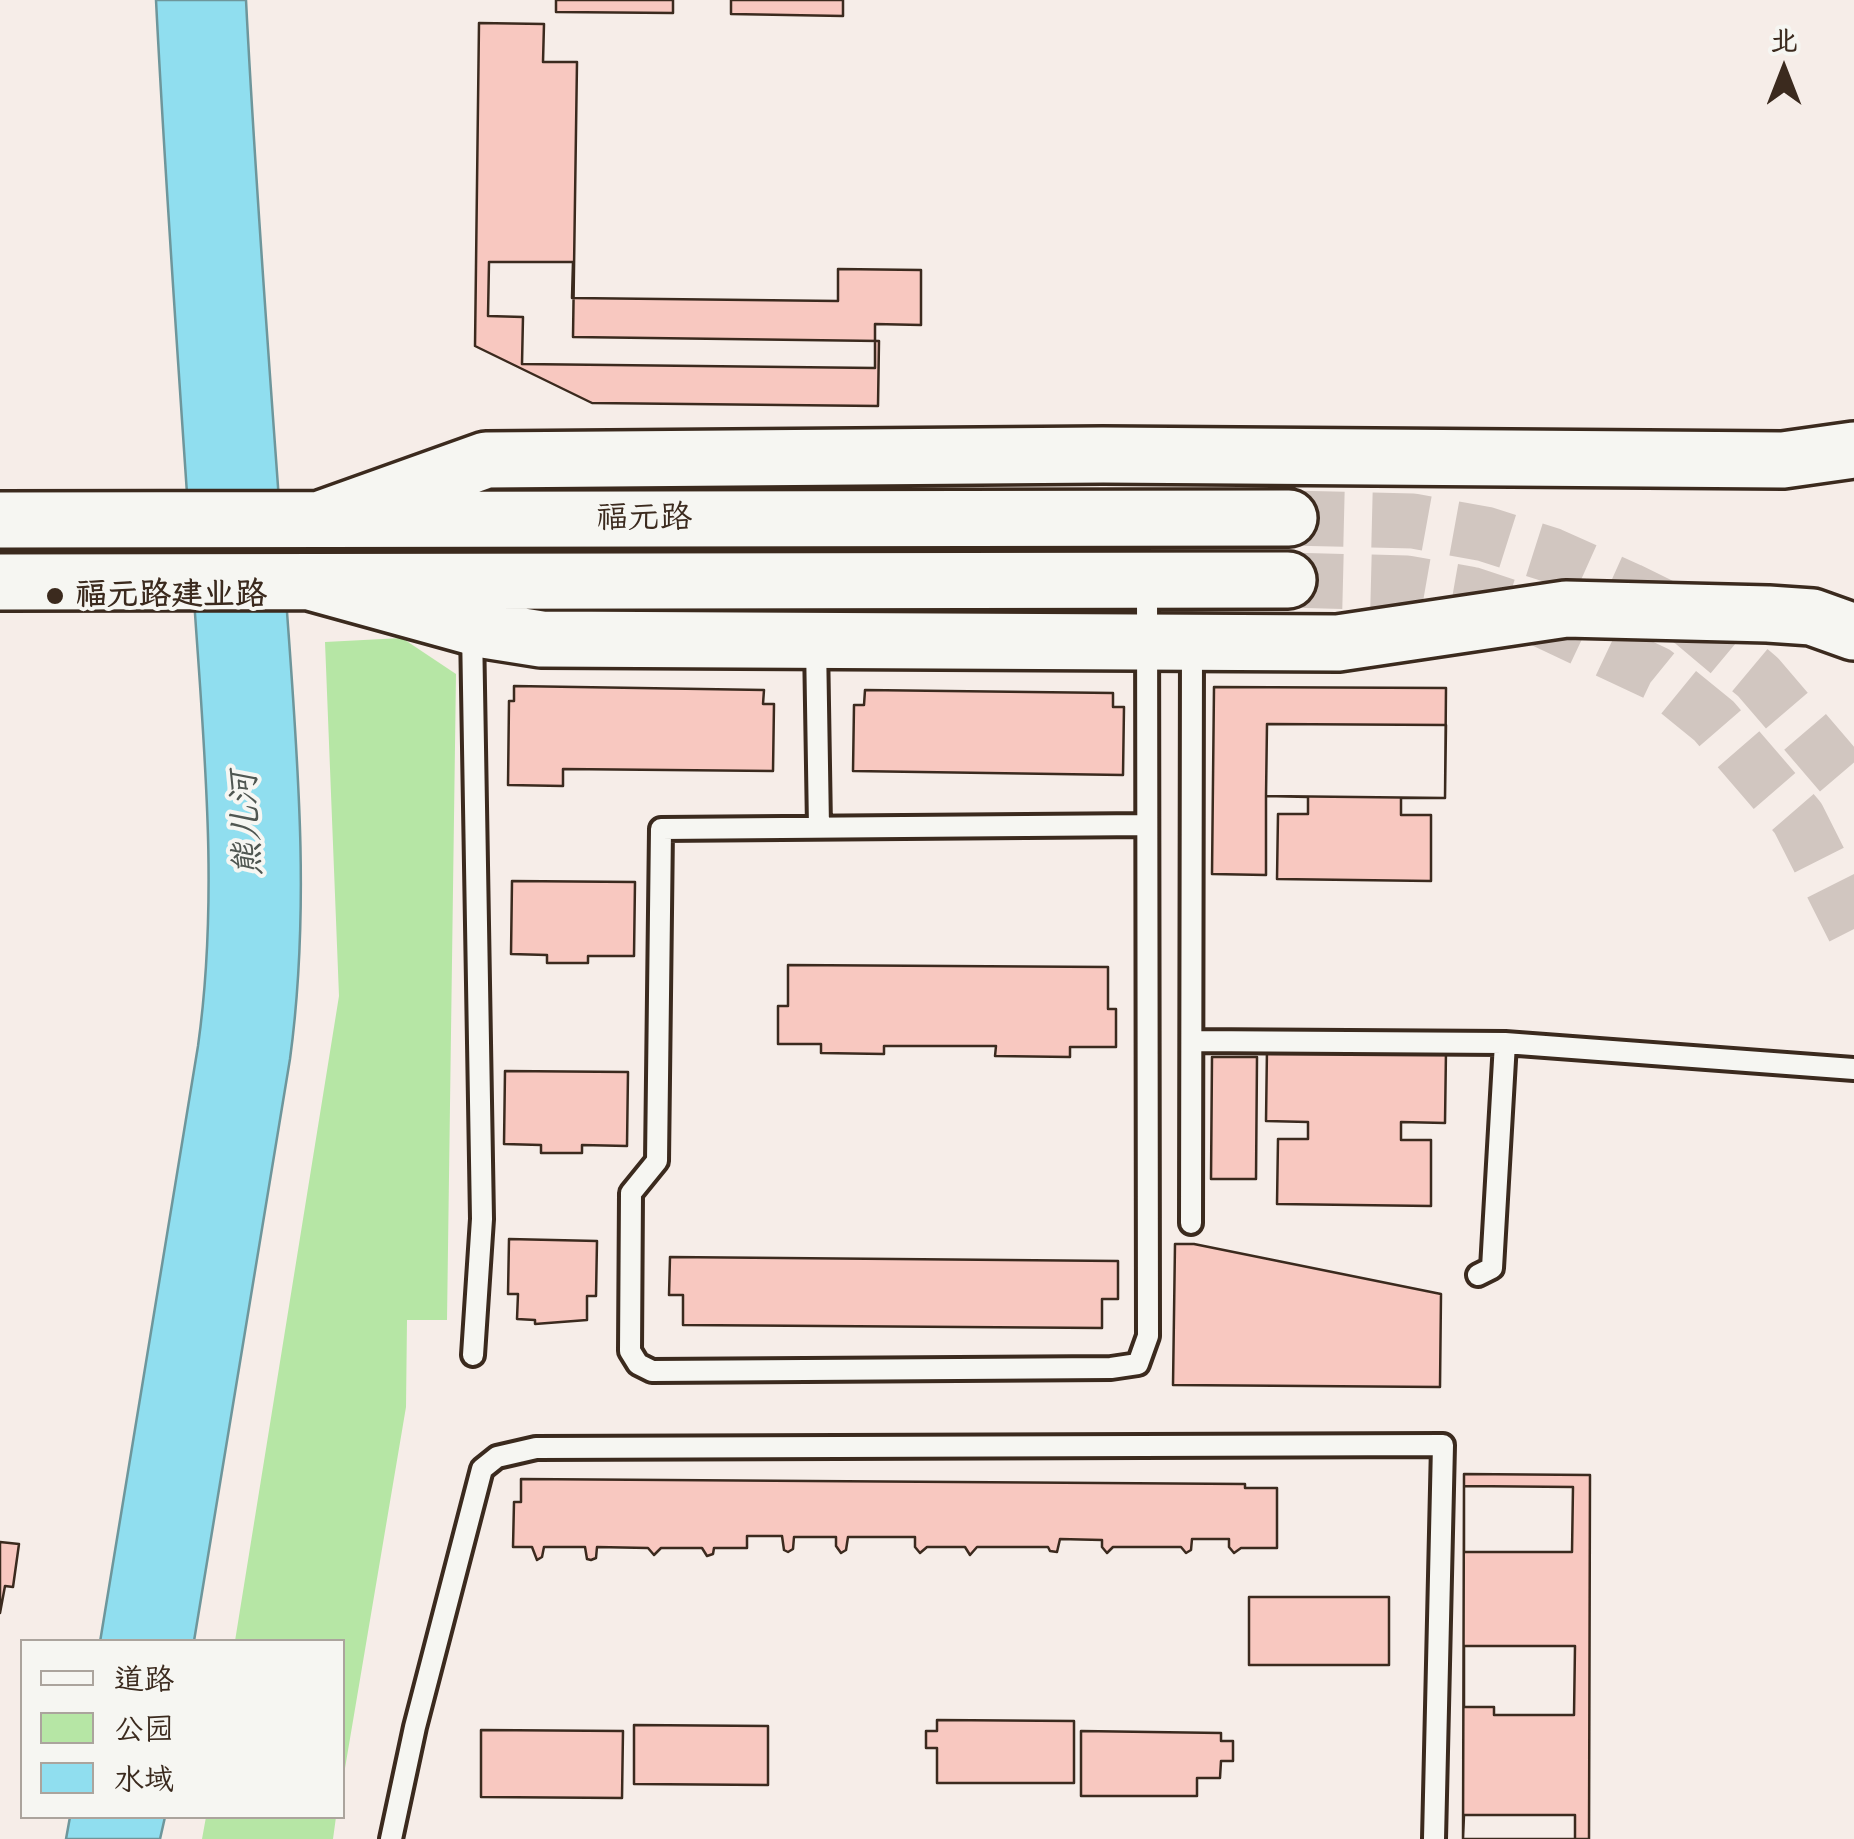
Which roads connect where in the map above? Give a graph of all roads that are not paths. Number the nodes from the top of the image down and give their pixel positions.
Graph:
1 (1854, 450) edge
2 (1288, 518) tunnel mouth
3 (308, 519) junction
4 (0, 520) edge
5 (1146, 580) junction
6 (1288, 580) tunnel mouth
7 (0, 582) edge
8 (303, 582) junction
9 (472, 627) junction
10 (1854, 632) edge
11 (816, 640) junction
12 (1170, 643) junction
13 (1147, 825) junction
14 (819, 827) junction
15 (1192, 1041) junction
16 (1505, 1043) junction
17 (1854, 1068) edge
18 (1192, 1224) dead end
19 (1478, 1275) dead end
20 (473, 1355) dead end
21 (391, 1839) edge
22 (1434, 1839) edge

1 - 3 street
2 - 3 street, 福元路
3 - 4 street, 福元路
5 - 6 street, 福元路
5 - 8 street, 福元路
5 - 12 lane
7 - 8 street, 福元路
8 - 9 street
9 - 11 street
9 - 20 lane
10 - 12 street
11 - 12 street
11 - 14 lane
12 - 13 lane
12 - 15 lane
13 - 14 lane
13 - 14 lane
15 - 16 lane
15 - 18 lane
16 - 17 lane
16 - 19 lane
21 - 22 lane

